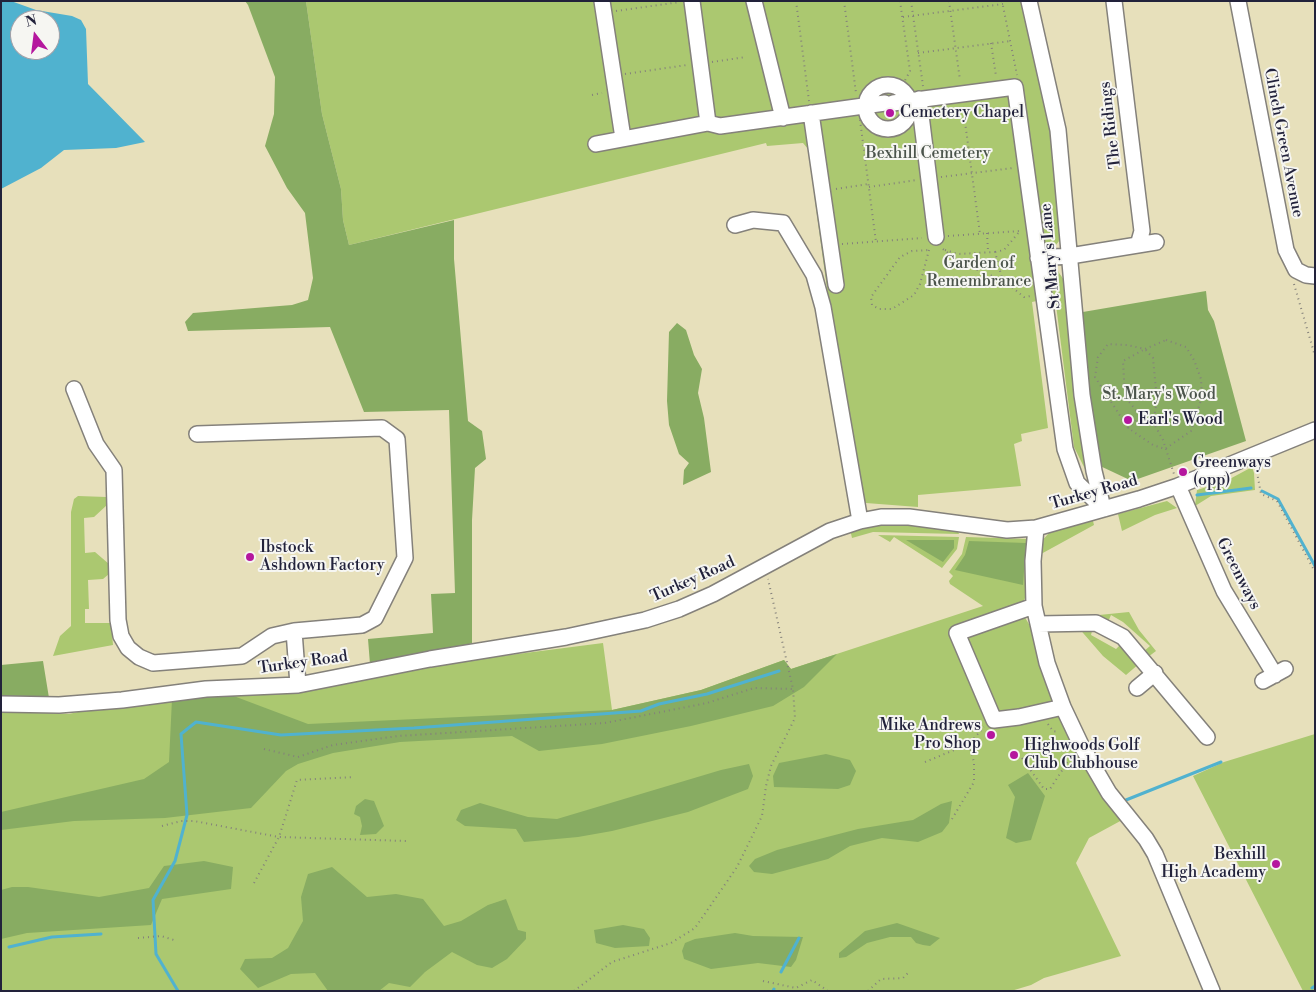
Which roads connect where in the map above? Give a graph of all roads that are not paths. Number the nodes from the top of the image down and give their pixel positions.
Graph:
1 (690, 1) edge
2 (754, 1) edge
3 (1029, 1) edge
4 (1114, 1) edge
5 (1238, 1) edge
6 (603, 7) edge
7 (913, 97) junction
8 (861, 106) junction
9 (811, 114) junction
10 (783, 118) junction
11 (708, 123) junction
12 (622, 138) junction
13 (596, 144) dead end
14 (735, 225) dead end
15 (1156, 242) dead end
16 (937, 243) road end
17 (1138, 245) junction
18 (1070, 256) junction
19 (1038, 258) junction
20 (1315, 276) edge
21 (836, 285) dead end
22 (74, 389) dead end
23 (1315, 430) edge
24 (197, 434) dead end
25 (1178, 486) junction
26 (1104, 509) junction
27 (860, 521) junction
28 (1036, 528) junction
29 (1034, 606) junction
30 (1038, 624) junction
31 (294, 631) junction
32 (1155, 673) junction
33 (1274, 675) dead end
34 (298, 685) junction
35 (1137, 688) dead end
36 (1, 704) edge
37 (1063, 707) junction
38 (1207, 736) dead end
39 (1212, 991) edge

1 - 11 street
2 - 10 street
3 - 18 street, St Mary's Lane
4 - 17 street, The Ridings
5 - 20 street, Clinch Green Avenue
6 - 12 street
7 - 8 street
7 - 8 street
7 - 8 street
7 - 16 street
7 - 19 street
8 - 9 street
9 - 10 street
9 - 21 street
10 - 11 street
11 - 12 street
12 - 13 street
14 - 27 street
15 - 17 street
17 - 18 street
18 - 19 street
18 - 26 street, St Mary's Lane
19 - 26 street
22 - 31 street
23 - 25 street, Turkey Road
24 - 31 street
25 - 26 street, Turkey Road
25 - 33 street, Greenways
26 - 28 street, Turkey Road
27 - 28 street, Turkey Road
27 - 34 street, Turkey Road
28 - 29 street
29 - 30 street
29 - 37 street
30 - 32 street
30 - 37 street
31 - 34 street
32 - 35 street
32 - 38 street
34 - 36 street, Turkey Road
37 - 39 street

